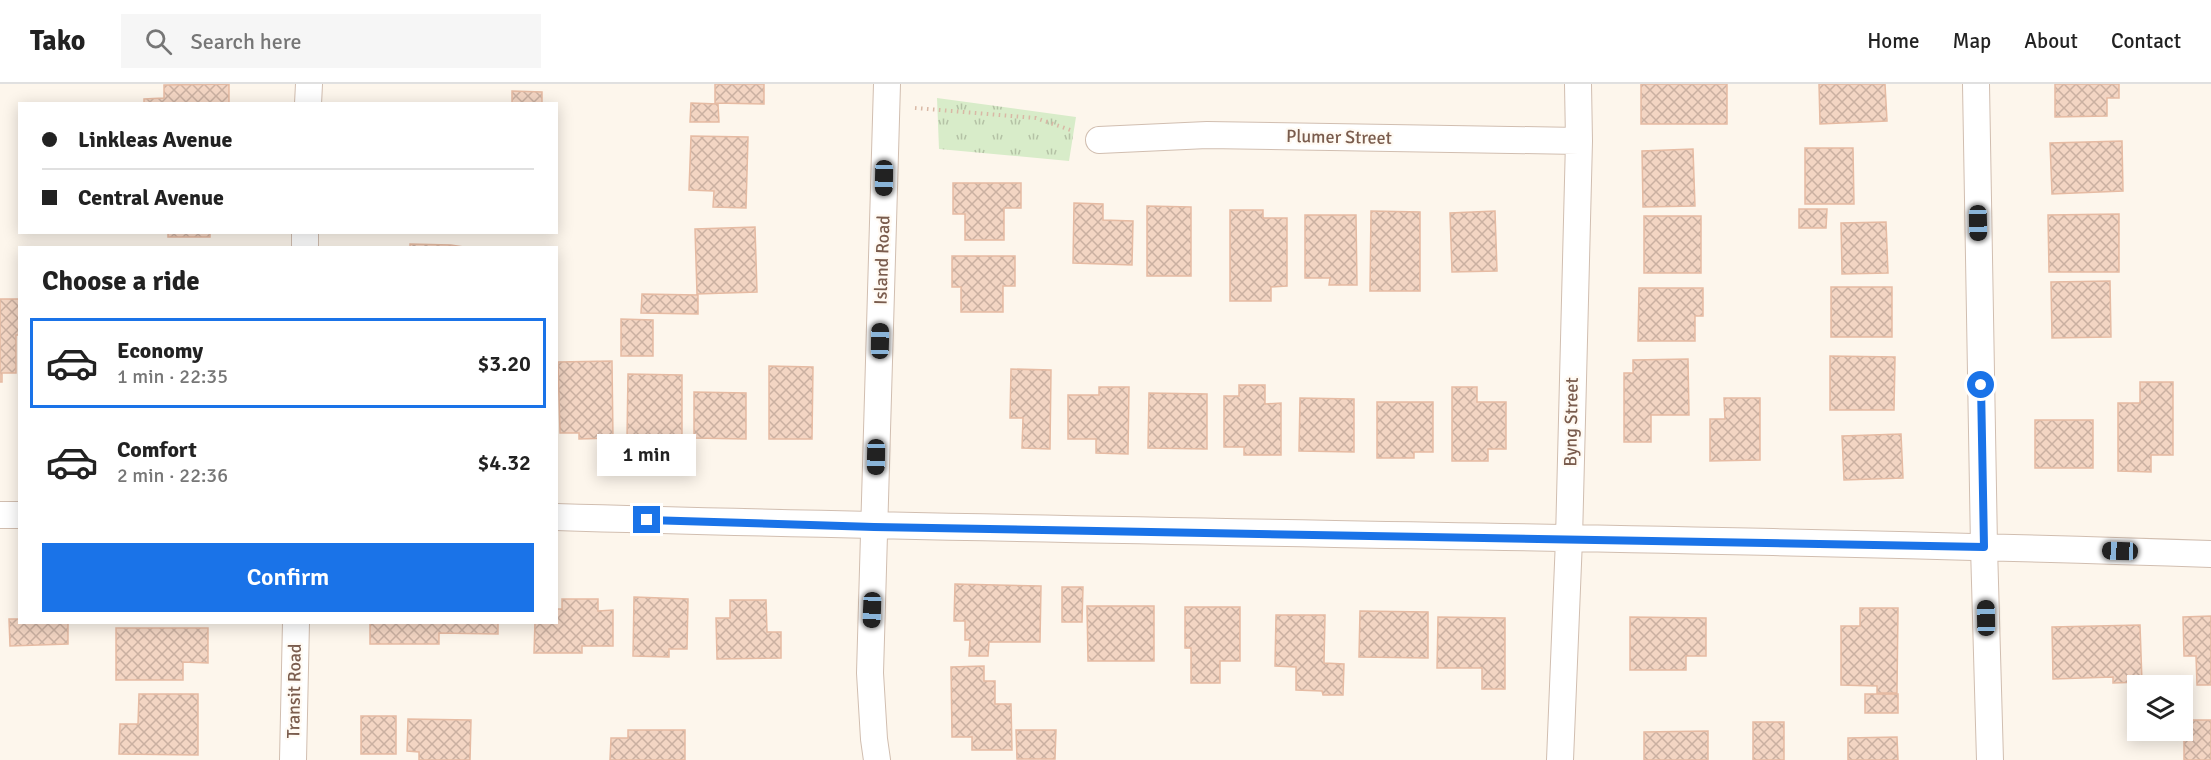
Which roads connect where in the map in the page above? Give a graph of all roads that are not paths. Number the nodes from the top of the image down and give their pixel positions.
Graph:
1 (309, 84) edge
2 (1578, 84) edge
3 (1976, 84) edge
4 (886, 96) edge
5 (308, 102) edge
6 (1099, 140) dead end
7 (1579, 141) junction
8 (0, 515) edge
9 (18, 515) edge
10 (558, 517) edge
11 (874, 527) junction
12 (1569, 539) junction
13 (1984, 547) junction
14 (2211, 554) edge
15 (296, 624) edge
16 (292, 760) edge
17 (877, 760) edge
18 (1560, 760) edge
19 (1990, 760) edge

1 - 5 street
2 - 7 street, Byng Street
3 - 13 street
4 - 11 street, Island Road
6 - 7 street, Plumer Street
7 - 12 street, Byng Street
8 - 9 street
10 - 11 street
11 - 12 street
11 - 17 street, Island Road
12 - 13 street
12 - 18 street, Byng Street
13 - 14 street
13 - 19 street
15 - 16 street, Transit Road

